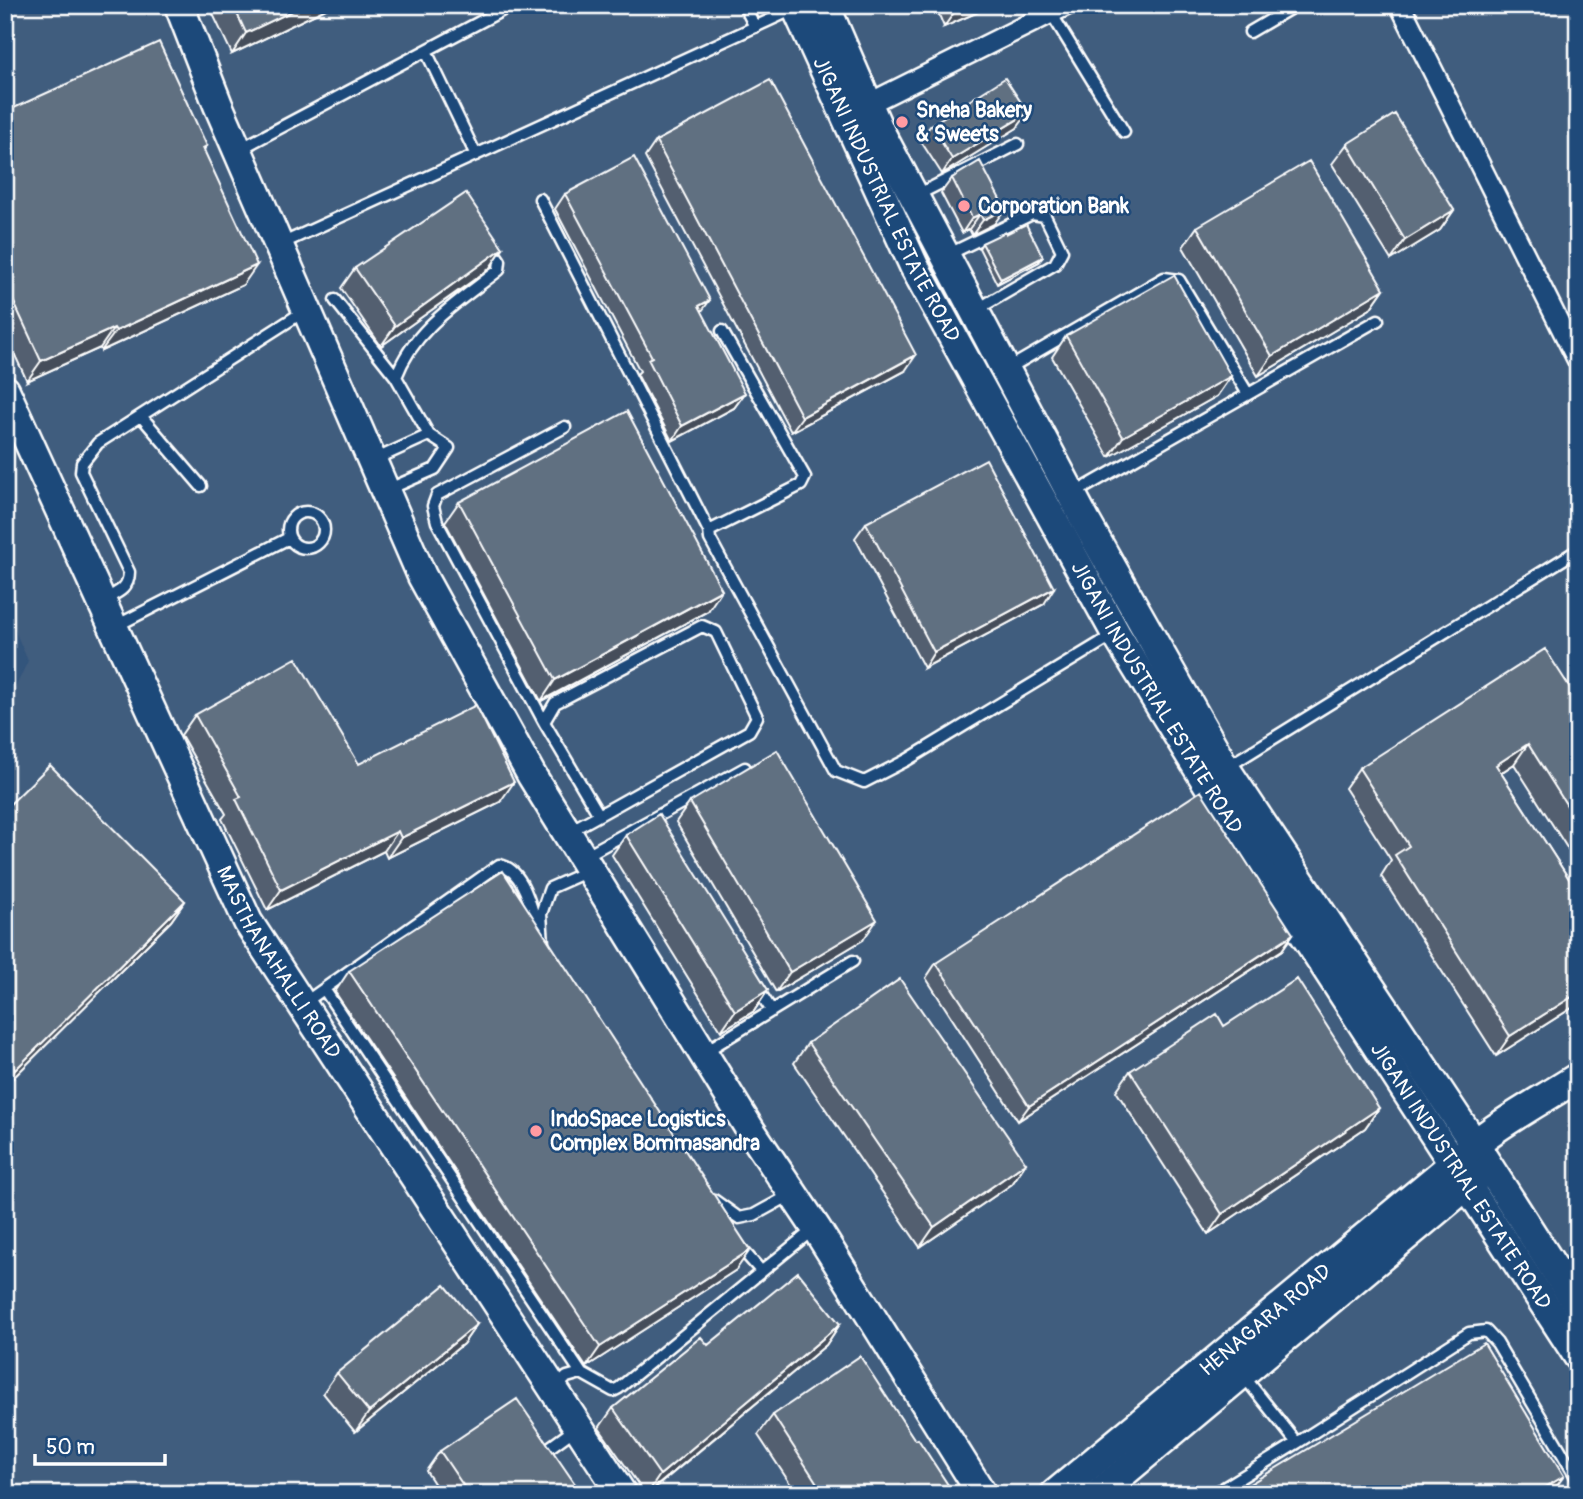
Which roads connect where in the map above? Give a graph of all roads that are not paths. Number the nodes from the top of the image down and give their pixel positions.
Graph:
1 (179, 5) edge
2 (512, 5) edge
3 (744, 5) edge
4 (825, 5) edge
5 (1296, 5) edge
6 (1399, 5) edge
7 (795, 7) edge
8 (1059, 9) edge
9 (755, 27) junction
10 (1250, 32) dead end
11 (426, 51) junction
12 (856, 110) junction
13 (1124, 132) dead end
14 (1018, 144) dead end
15 (237, 150) junction
16 (476, 155) junction
17 (914, 196) junction
18 (540, 200) dead end
19 (486, 239) edge
20 (279, 245) junction
21 (945, 256) junction
22 (335, 300) dead end
23 (306, 310) junction
24 (975, 311) junction
25 (1378, 320) dead end
26 (723, 331) dead end
27 (1578, 361) edge
28 (1006, 370) junction
29 (396, 377) junction
30 (5, 390) edge
31 (1248, 394) junction
32 (141, 416) junction
33 (565, 427) dead end
34 (429, 435) junction
35 (372, 461) junction
36 (201, 486) dead end
37 (385, 491) junction
38 (1072, 495) junction
39 (709, 531) junction
40 (289, 538) dead end
41 (1578, 550) edge
42 (102, 601) junction
43 (114, 627) junction
44 (1116, 634) junction
45 (544, 722) junction
46 (746, 768) edge
47 (1225, 768) junction
48 (599, 815) junction
49 (650, 820) junction
50 (567, 832) junction
51 (657, 832) edge
52 (587, 864) junction
53 (543, 943) junction
54 (551, 954) edge
55 (853, 961) dead end
56 (750, 977) edge
57 (313, 996) junction
58 (772, 1011) junction
59 (354, 1033) junction
60 (330, 1048) junction
61 (703, 1053) junction
62 (1578, 1077) edge
63 (1501, 1128) junction
64 (1473, 1142) junction
65 (1488, 1166) junction
66 (1459, 1176) junction
67 (702, 1185) edge
68 (793, 1194) junction
69 (710, 1197) junction
70 (722, 1221) edge
71 (816, 1228) junction
72 (729, 1233) edge
73 (761, 1271) junction
74 (1578, 1306) edge
75 (1578, 1356) edge
76 (581, 1373) junction
77 (1242, 1374) junction
78 (553, 1390) junction
79 (578, 1427) junction
80 (1297, 1443) junction
81 (551, 1469) edge
82 (1578, 1480) edge
83 (622, 1494) edge
84 (982, 1494) edge
85 (1055, 1494) edge
86 (1098, 1494) edge
87 (1214, 1494) edge

1 - 15 street
2 - 11 lane
3 - 9 lane
4 - 12 street, JIGANI INDUSTRIAL ESTATE ROAD
5 - 10 lane
6 - 27 street
7 - 9 lane
7 - 12 street, JIGANI INDUSTRIAL ESTATE ROAD
8 - 12 street
8 - 13 lane
9 - 16 lane
11 - 15 lane
11 - 16 lane
12 - 17 street, JIGANI INDUSTRIAL ESTATE ROAD
12 - 44 street, JIGANI INDUSTRIAL ESTATE ROAD
14 - 17 lane
15 - 20 street
16 - 20 lane
17 - 21 street, JIGANI INDUSTRIAL ESTATE ROAD
18 - 39 lane
19 - 29 lane
20 - 23 street
21 - 24 street, JIGANI INDUSTRIAL ESTATE ROAD
21 - 24 lane
22 - 29 lane
23 - 32 lane
23 - 35 street
24 - 28 street, JIGANI INDUSTRIAL ESTATE ROAD
25 - 31 lane
26 - 39 lane
28 - 31 lane
28 - 38 street, JIGANI INDUSTRIAL ESTATE ROAD
29 - 34 lane
30 - 42 street, MASTHANAHALLI ROAD
31 - 38 lane
32 - 36 lane
32 - 42 lane
33 - 45 lane
34 - 35 lane
34 - 37 lane
35 - 37 street
37 - 50 street
38 - 47 street, JIGANI INDUSTRIAL ESTATE ROAD
39 - 44 lane
40 - 43 lane
41 - 47 lane
42 - 43 street, MASTHANAHALLI ROAD
43 - 57 street, MASTHANAHALLI ROAD
44 - 66 street, JIGANI INDUSTRIAL ESTATE ROAD
45 - 48 lane
45 - 48 lane
46 - 49 lane
47 - 64 street, JIGANI INDUSTRIAL ESTATE ROAD
48 - 50 lane
49 - 51 lane
49 - 52 lane
50 - 52 street
52 - 53 lane
52 - 61 street
53 - 54 lane
53 - 57 lane
55 - 58 lane
56 - 58 lane
57 - 59 lane
57 - 60 street, MASTHANAHALLI ROAD
58 - 61 lane
59 - 60 lane
59 - 76 lane
60 - 78 street, MASTHANAHALLI ROAD
61 - 68 street
62 - 63 street
63 - 64 street
63 - 65 street
64 - 65 street, JIGANI INDUSTRIAL ESTATE ROAD
64 - 66 street, HENAGARA ROAD
65 - 66 street, HENAGARA ROAD
65 - 74 street, JIGANI INDUSTRIAL ESTATE ROAD
66 - 75 street, JIGANI INDUSTRIAL ESTATE ROAD
66 - 77 street, HENAGARA ROAD
66 - 85 street, HENAGARA ROAD
67 - 69 lane
68 - 69 lane
68 - 71 street
69 - 70 lane
71 - 73 lane
71 - 84 street
72 - 73 lane
73 - 76 lane
76 - 78 lane
77 - 80 lane
77 - 86 street, HENAGARA ROAD
78 - 79 street, MASTHANAHALLI ROAD
79 - 81 lane
79 - 83 street, MASTHANAHALLI ROAD
80 - 82 lane
80 - 87 lane

